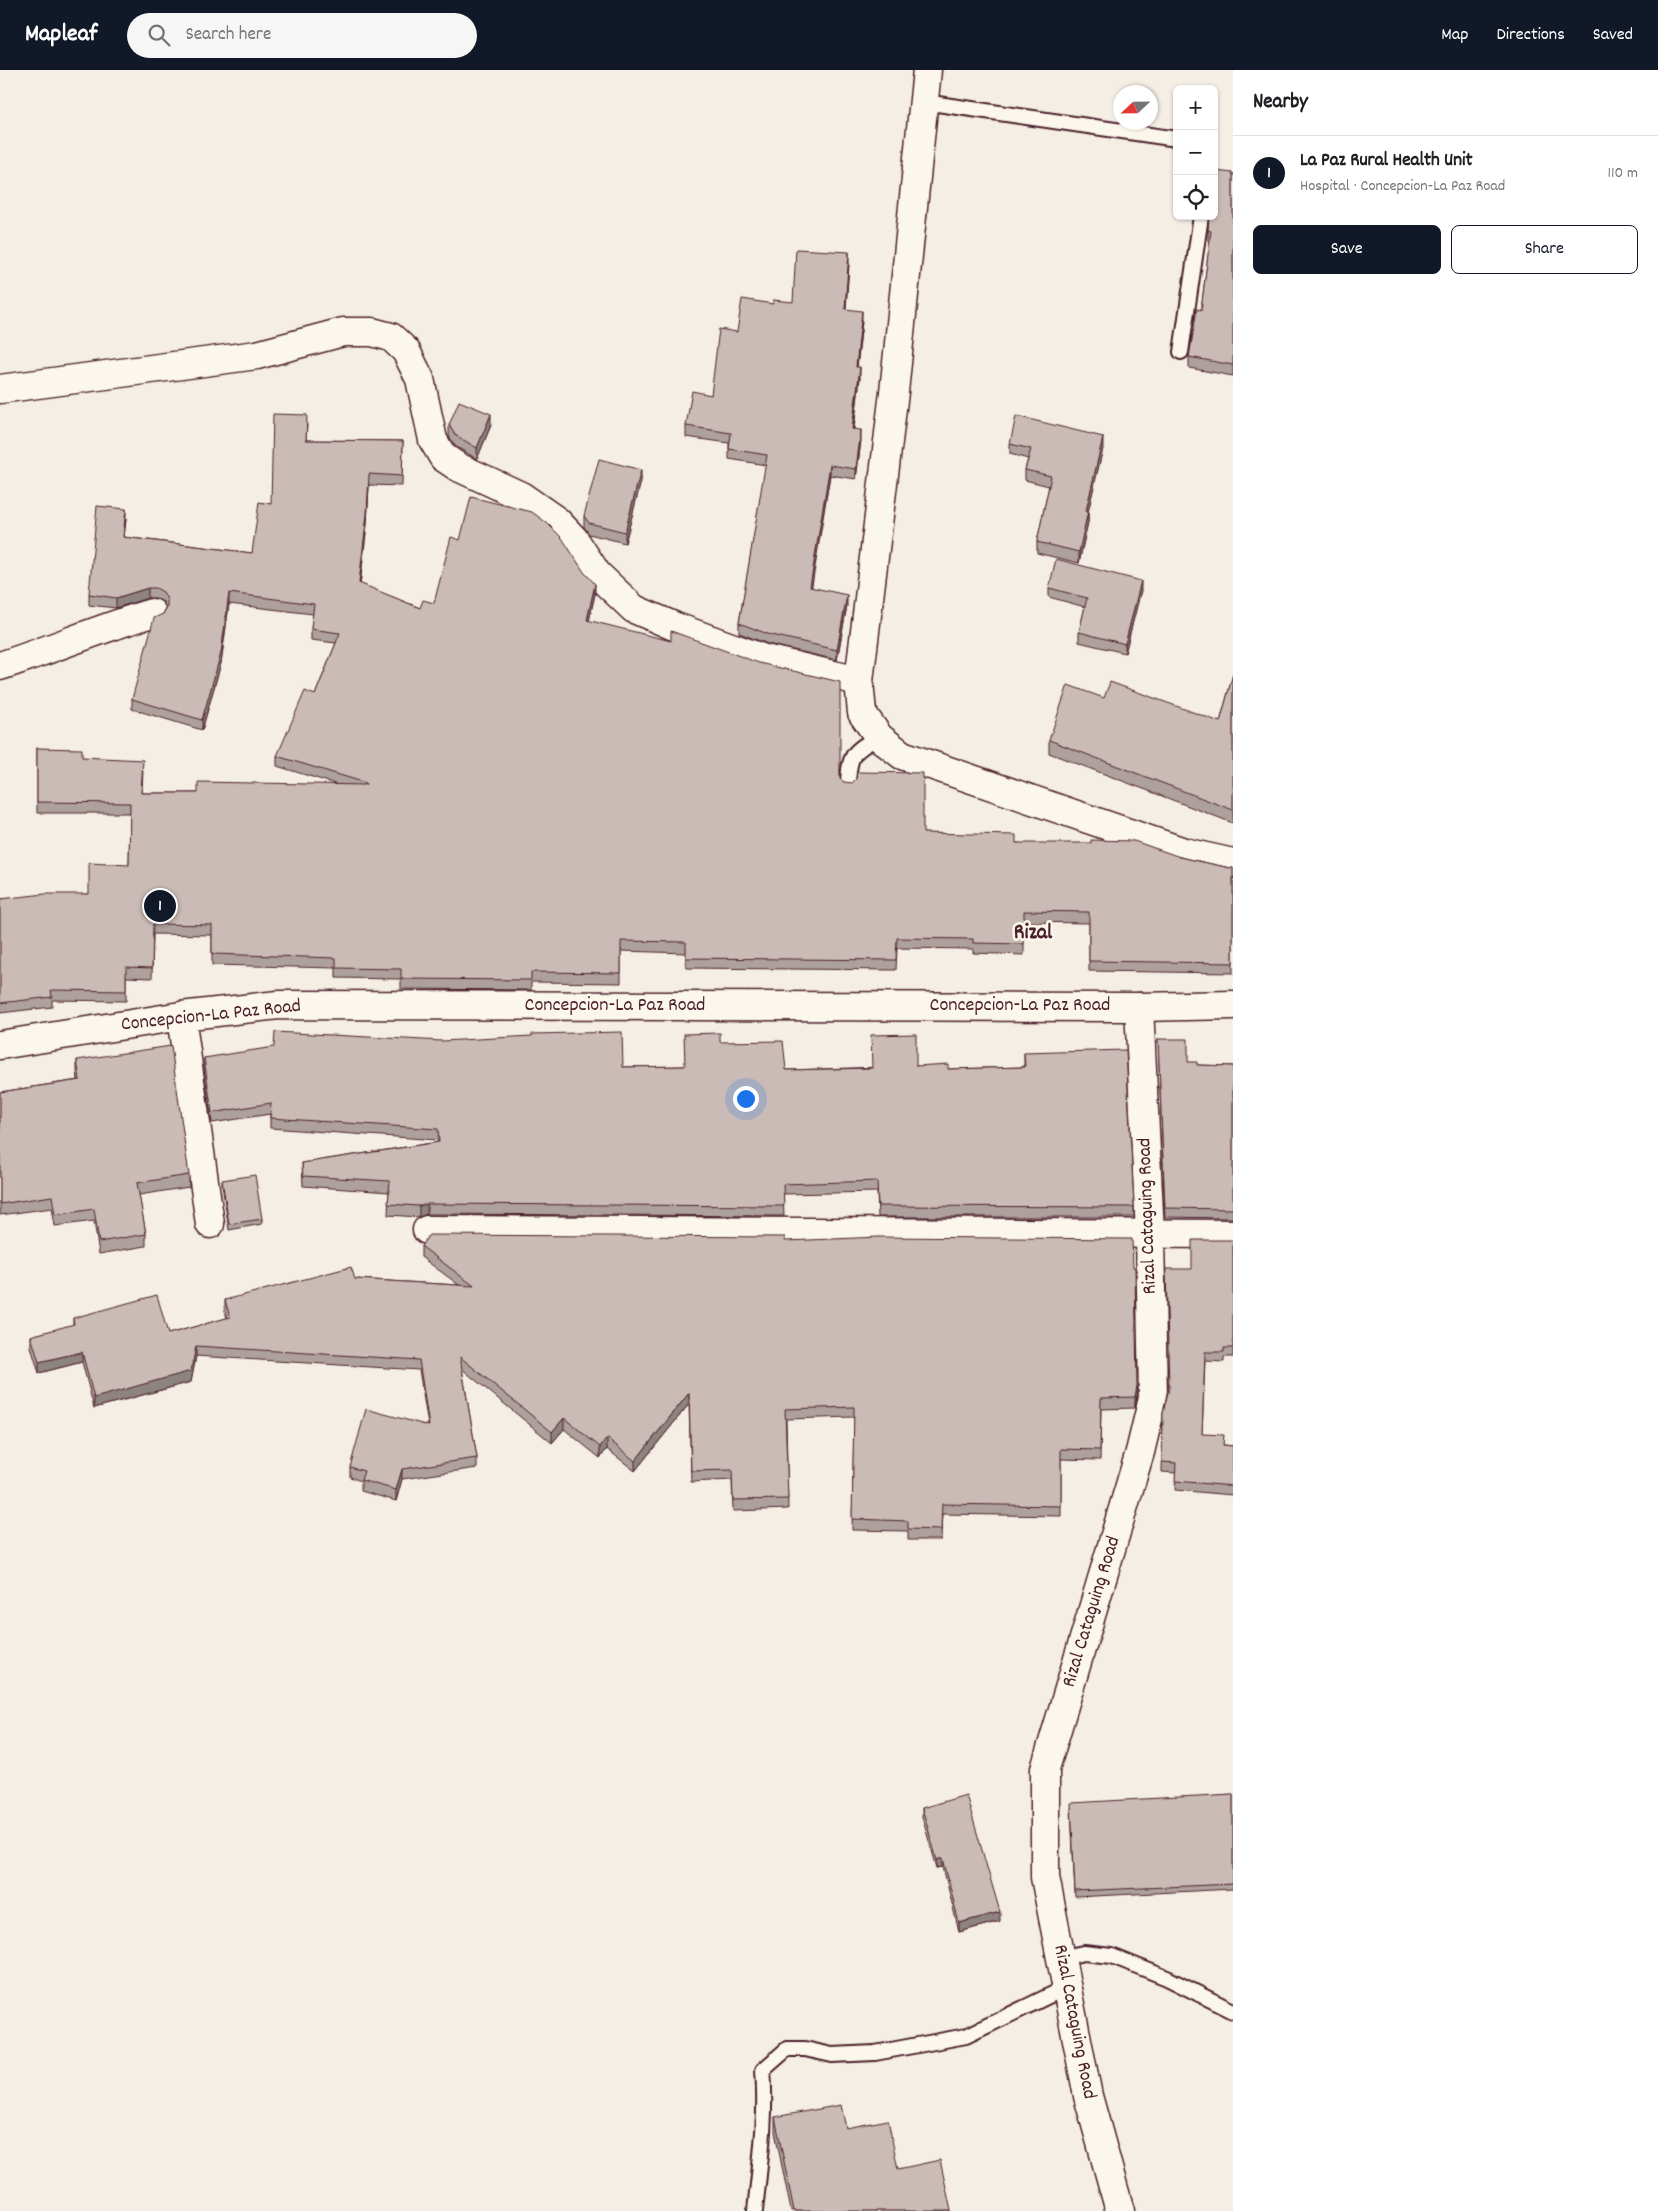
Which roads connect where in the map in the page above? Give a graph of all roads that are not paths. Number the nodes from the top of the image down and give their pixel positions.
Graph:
1 (927, 70) edge
2 (924, 102) junction
3 (1173, 138) edge
4 (1200, 220) edge
5 (1181, 352) dead end
6 (0, 390) edge
7 (152, 613) dead end
8 (0, 666) edge
9 (859, 681) junction
10 (879, 737) junction
11 (848, 785) edge
12 (1233, 863) edge
13 (1233, 1005) edge
14 (1139, 1007) junction
15 (181, 1016) junction
16 (0, 1045) edge
17 (210, 1224) dead end
18 (427, 1230) dead end
19 (1150, 1234) junction
20 (1233, 1234) edge
21 (1061, 1958) junction
22 (1067, 1987) junction
23 (1233, 2011) edge
24 (755, 2211) edge
25 (1120, 2211) edge

1 - 2 street
2 - 3 lane
2 - 9 street
4 - 5 lane
6 - 9 street
7 - 8 street
9 - 10 street
10 - 11 lane
10 - 12 street
13 - 14 street, Concepcion-La Paz Road
14 - 15 street, Concepcion-La Paz Road
14 - 19 street, Rizal Cataguing Road
15 - 16 street, Concepcion-La Paz Road
15 - 17 street
18 - 19 street
19 - 20 street
19 - 21 street, Rizal Cataguing Road
21 - 22 street, Rizal Cataguing Road
21 - 23 lane
22 - 24 lane
22 - 25 street, Rizal Cataguing Road

